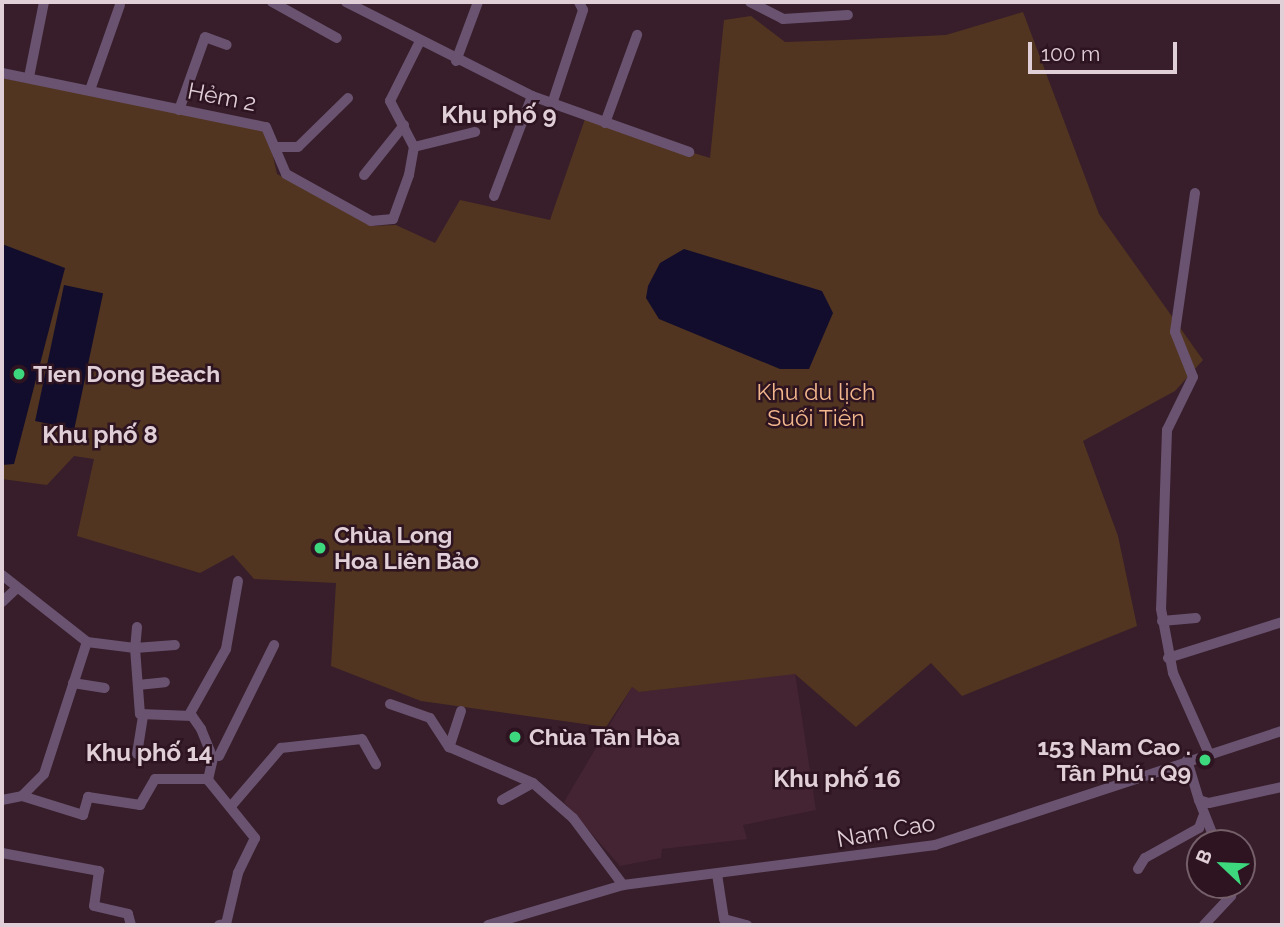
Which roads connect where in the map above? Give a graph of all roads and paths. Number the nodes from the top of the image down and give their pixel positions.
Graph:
1 (44, 2) edge
2 (272, 2) edge
3 (346, 2) edge
4 (478, 2) edge
5 (579, 2) edge
6 (746, 4) edge
7 (120, 5) dead end
8 (848, 15) dead end
9 (637, 35) dead end
10 (337, 38) dead end
11 (419, 43) junction
12 (227, 45) dead end
13 (456, 61) junction
14 (2, 73) edge
15 (29, 77) junction
16 (90, 90) junction
17 (532, 96) junction
18 (348, 98) dead end
19 (552, 104) junction
20 (179, 110) junction
21 (605, 123) junction
22 (404, 125) junction
23 (475, 132) dead end
24 (278, 147) junction
25 (414, 147) junction
26 (689, 152) dead end
27 (365, 174) dead end
28 (1195, 193) dead end
29 (494, 196) dead end
30 (2, 575) edge
31 (238, 581) dead end
32 (17, 588) junction
33 (2, 602) edge
34 (1196, 618) dead end
35 (1162, 621) junction
36 (1282, 622) edge
37 (137, 627) dead end
38 (87, 642) junction
39 (175, 645) dead end
40 (274, 645) dead end
41 (135, 648) junction
42 (1168, 658) junction
43 (165, 682) dead end
44 (74, 683) junction
45 (138, 685) junction
46 (105, 688) dead end
47 (390, 704) dead end
48 (461, 711) dead end
49 (189, 715) junction
50 (143, 716) junction
51 (1282, 731) edge
52 (449, 747) junction
53 (136, 754) dead end
54 (1209, 754) junction
55 (216, 757) junction
56 (1187, 760) junction
57 (376, 764) dead end
58 (208, 779) junction
59 (533, 783) junction
60 (1282, 787) edge
61 (22, 796) junction
62 (2, 800) edge
63 (502, 800) dead end
64 (1199, 800) junction
65 (233, 804) junction
66 (1203, 817) junction
67 (1209, 829) edge
68 (2, 853) edge
69 (1138, 869) dead end
70 (717, 874) junction
71 (624, 885) junction
72 (1228, 899) edge
73 (510, 921) edge
74 (131, 925) edge
75 (219, 925) edge
76 (488, 925) edge
77 (747, 925) edge
78 (1204, 925) edge

1 - 15 street
2 - 10 street
3 - 11 street
4 - 13 street
5 - 19 street
6 - 8 street
7 - 16 street
9 - 21 street
11 - 13 street
11 - 22 street
12 - 20 street
13 - 17 street
14 - 15 street, Hẻm 2
15 - 16 street, Hẻm 2
16 - 20 street, Hẻm 2
17 - 19 street
17 - 29 street
18 - 24 street
19 - 21 street
20 - 24 street, Hẻm 2
21 - 26 street
22 - 25 street
22 - 27 street
23 - 25 street
24 - 25 street, Hẻm 2
28 - 35 street
30 - 32 street
31 - 49 street
32 - 33 street
32 - 38 street
34 - 35 street
35 - 42 street
36 - 42 street
37 - 41 street
38 - 41 street
38 - 44 street
39 - 41 street
40 - 55 street
41 - 45 street
42 - 54 street
43 - 45 street
44 - 46 street
44 - 61 street
45 - 50 street
47 - 52 street
48 - 52 street
49 - 50 street
49 - 55 street
50 - 53 street
51 - 54 street, Nam Cao
52 - 59 street
54 - 56 street, Nam Cao
55 - 58 street
56 - 64 street
56 - 70 street, Nam Cao
57 - 65 street
58 - 61 street
58 - 65 street
59 - 63 street
59 - 71 street
60 - 64 street
61 - 62 street
64 - 66 street
65 - 75 street
66 - 67 street
66 - 69 street
68 - 74 street
70 - 71 street, Nam Cao
70 - 77 street
71 - 73 street, Nam Cao
72 - 78 street
73 - 76 street, Nam Cao

